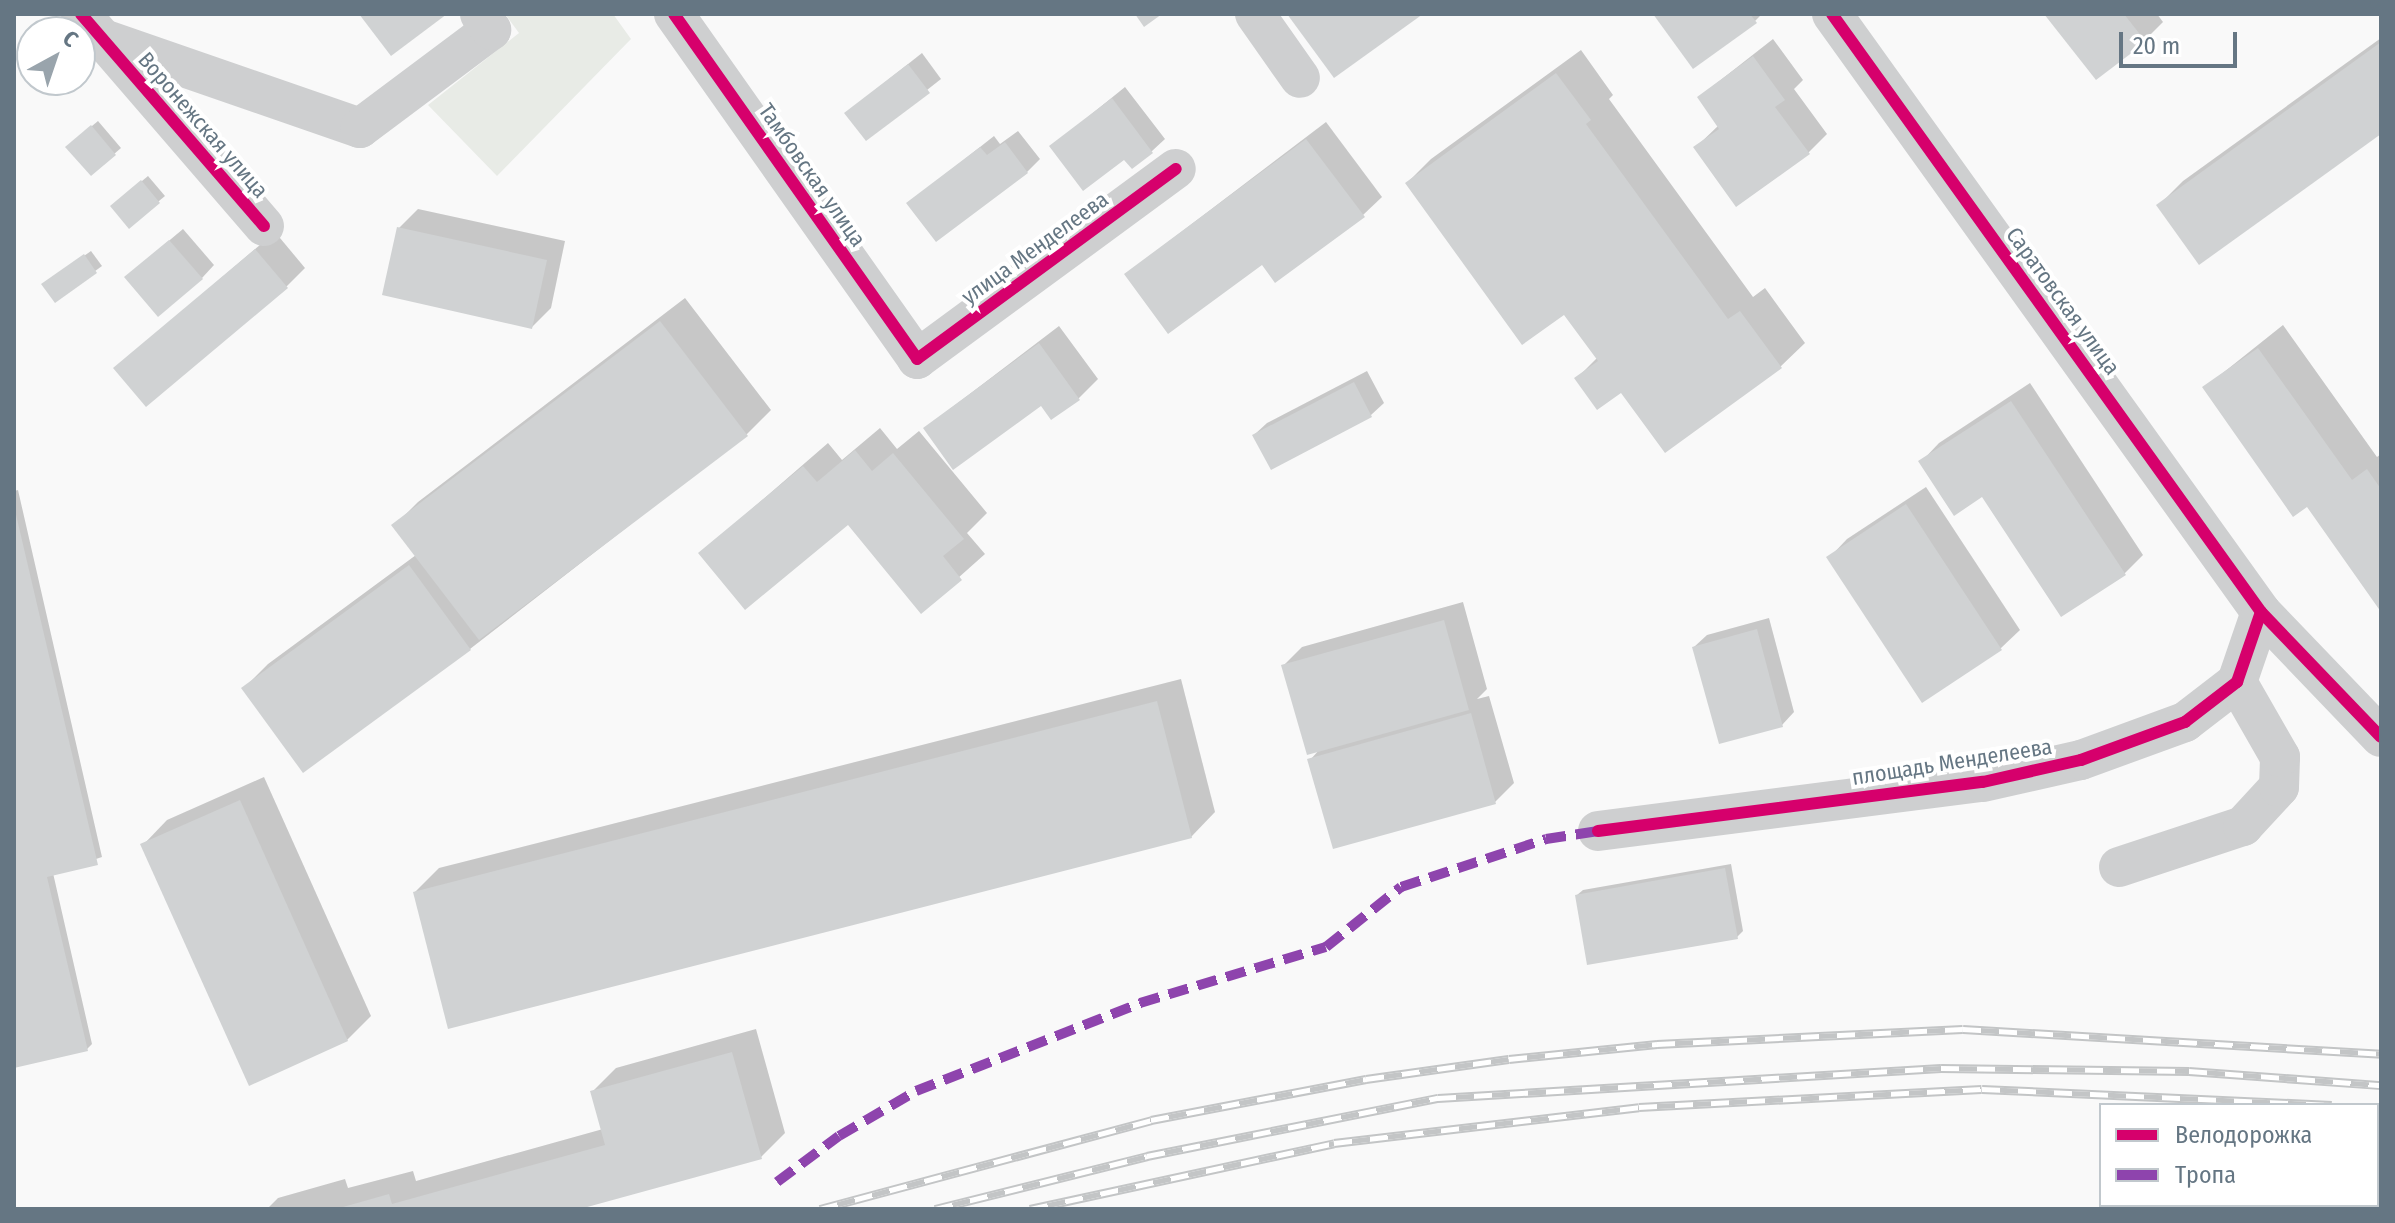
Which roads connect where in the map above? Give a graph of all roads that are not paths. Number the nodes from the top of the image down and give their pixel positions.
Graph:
1 (480, 14) edge
2 (674, 14) edge
3 (1255, 14) edge
4 (1832, 14) edge
5 (96, 28) edge
6 (96, 31) edge
7 (1300, 78) dead end
8 (1176, 169) dead end
9 (264, 226) dead end
10 (917, 359) joint
11 (2261, 612) junction
12 (2237, 682) junction
13 (2381, 737) edge
14 (1598, 831) dead end
15 (2119, 867) dead end

1 - 5 street
2 - 10 street, Тамбовская улица
3 - 7 street
4 - 11 street, Саратовская улица
6 - 9 street, Воронежская улица
8 - 10 street, улица Менделеева
11 - 12 street
11 - 13 street
12 - 14 street, площадь Менделеева
12 - 15 street

